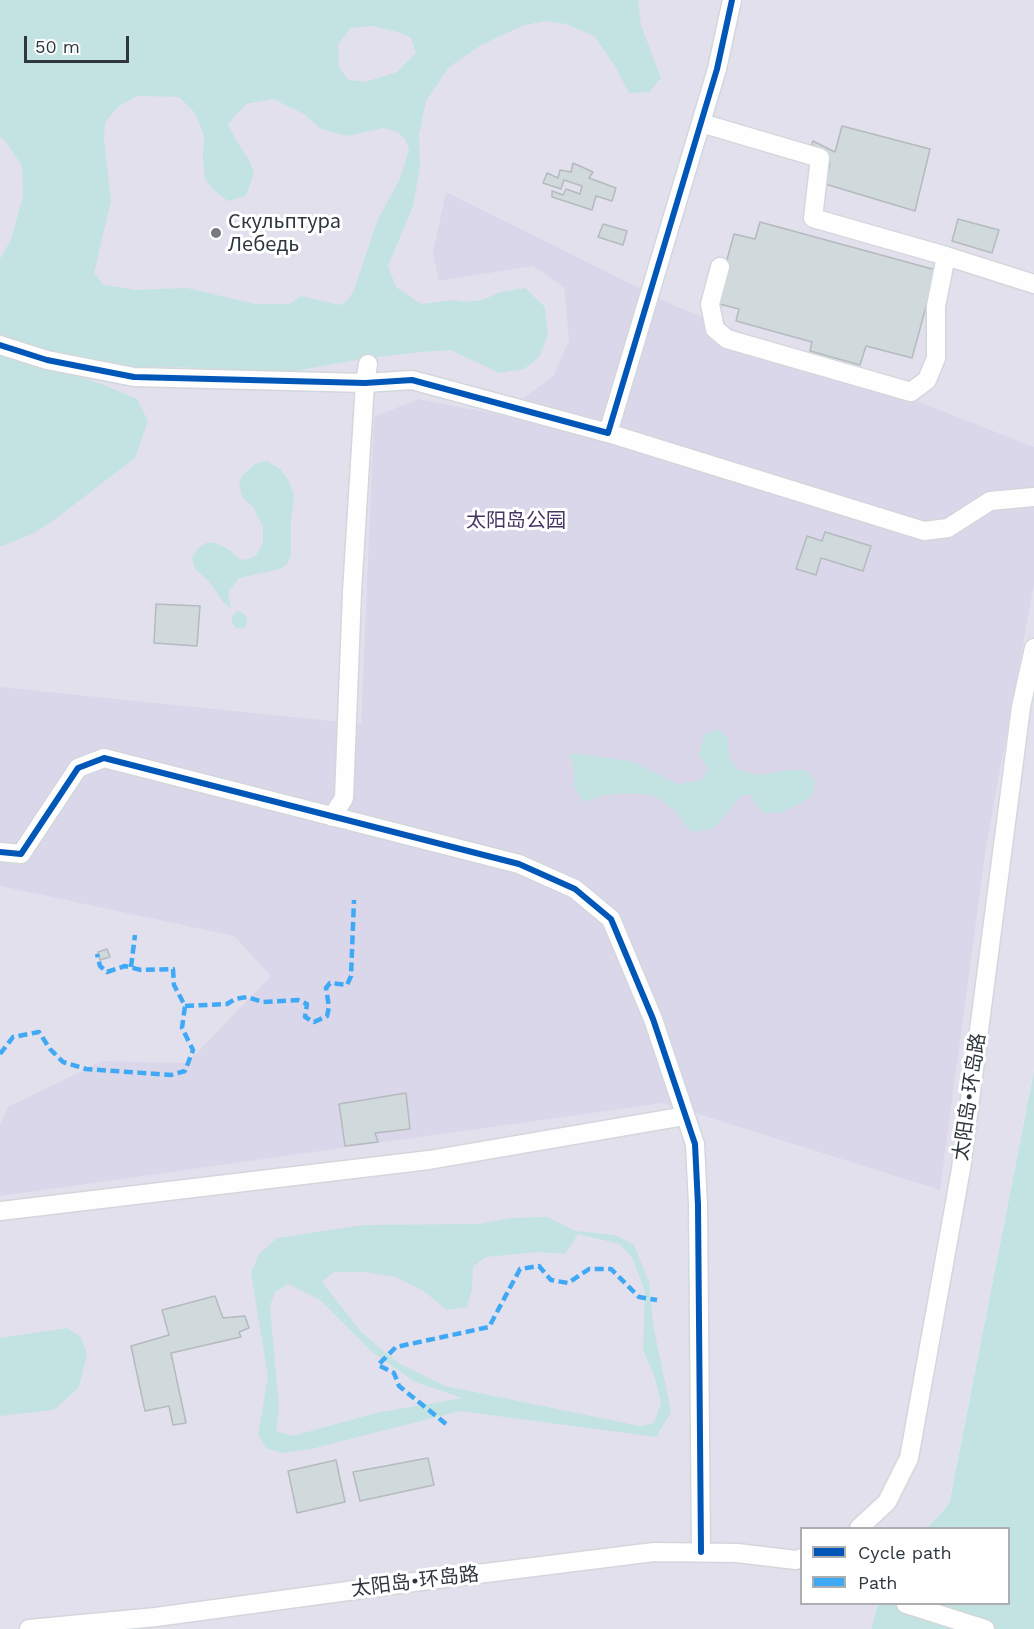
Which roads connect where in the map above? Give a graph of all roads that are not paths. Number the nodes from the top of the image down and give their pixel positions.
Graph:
1 (732, 0) edge
2 (701, 123) junction
3 (946, 256) junction
4 (720, 267) dead end
5 (1034, 284) edge
6 (5, 347) edge
7 (368, 364) dead end
8 (365, 383) junction
9 (608, 433) junction
10 (1034, 497) edge
11 (1034, 648) edge
12 (332, 817) junction
13 (0, 852) edge
14 (686, 1116) junction
15 (0, 1211) edge
16 (860, 1527) edge
17 (701, 1552) junction
18 (800, 1561) edge
19 (909, 1605) edge
20 (29, 1629) edge
21 (985, 1629) edge

1 - 2 street
2 - 3 street
2 - 9 street
3 - 4 street
3 - 5 street
6 - 8 street
7 - 8 street
8 - 9 street
8 - 12 street
9 - 10 street
11 - 16 street, 太阳岛•环岛路
12 - 13 street
12 - 14 street
14 - 15 street
14 - 17 street
17 - 18 street, 太阳岛•环岛路
17 - 20 street, 太阳岛•环岛路
19 - 21 street

